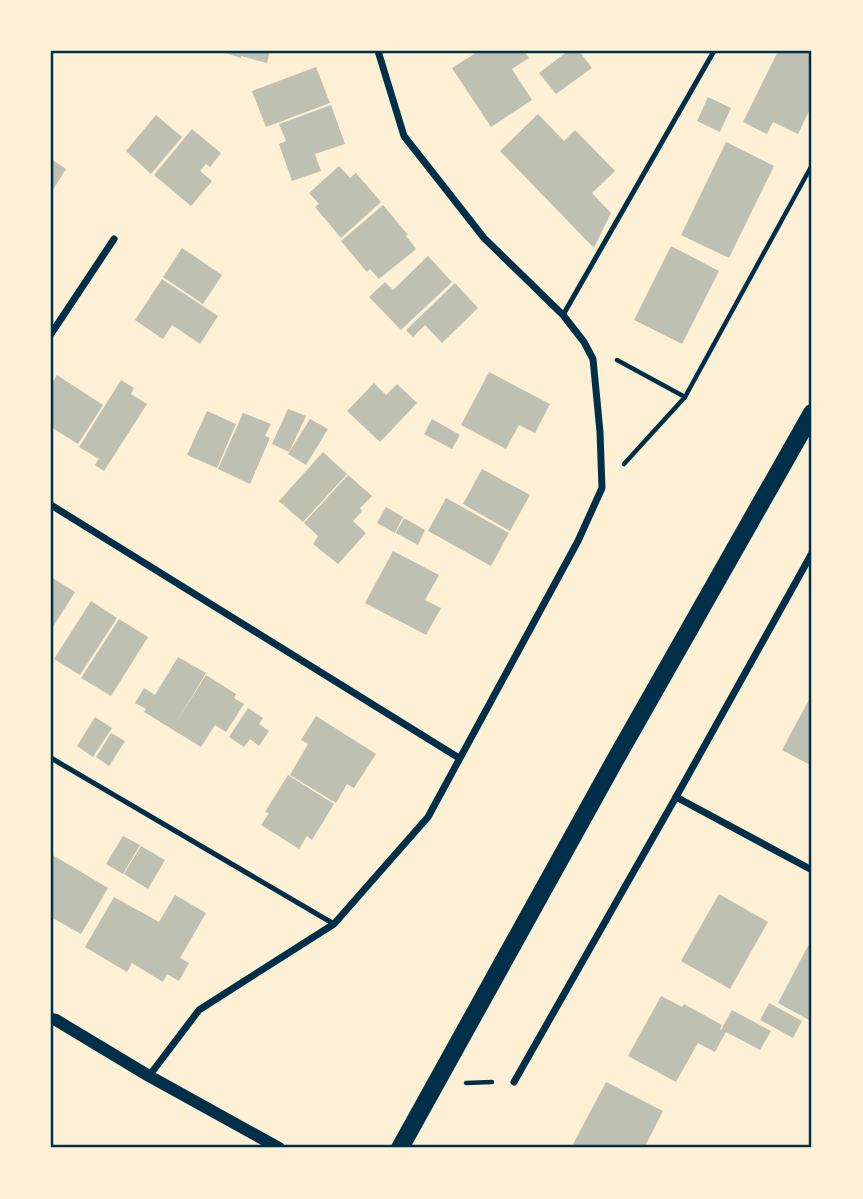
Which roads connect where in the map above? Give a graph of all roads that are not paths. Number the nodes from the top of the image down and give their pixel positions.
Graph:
1 (378, 51) edge
2 (714, 51) edge
3 (114, 239) dead end
4 (563, 315) junction
5 (51, 334) edge
6 (812, 413) edge
7 (51, 505) edge
8 (812, 553) edge
9 (51, 758) edge
10 (459, 758) junction
11 (677, 797) junction
12 (812, 870) edge
13 (334, 924) junction
14 (51, 1019) edge
15 (149, 1076) junction
16 (514, 1082) road end
17 (279, 1148) edge
18 (400, 1148) edge

1 - 4 street
2 - 4 lane
3 - 5 street
4 - 10 street
6 - 18 main road
7 - 10 street
8 - 11 street
9 - 13 lane
10 - 13 street
11 - 12 street
11 - 16 street
13 - 15 street
14 - 15 street
15 - 17 street

